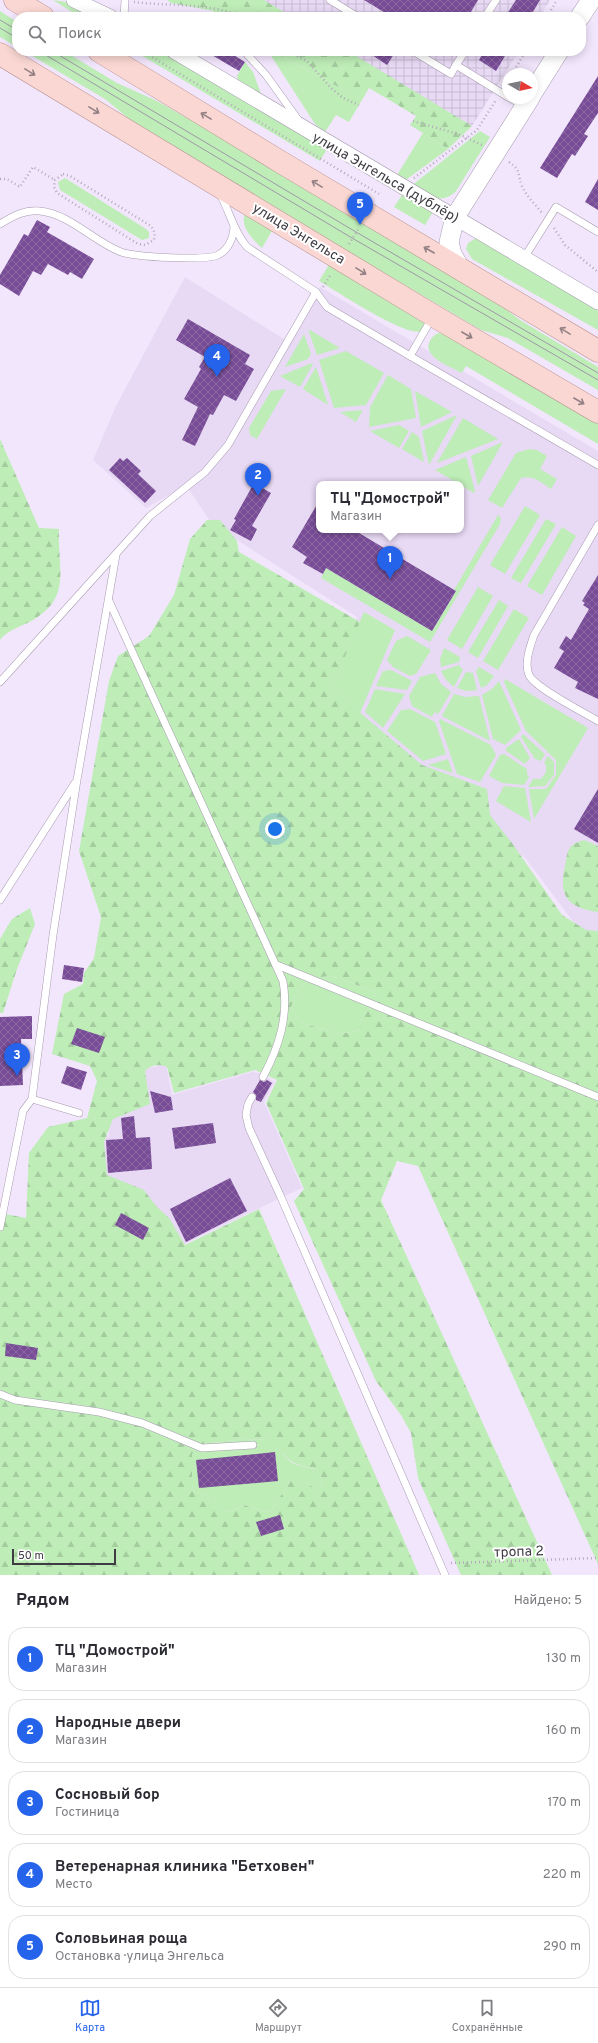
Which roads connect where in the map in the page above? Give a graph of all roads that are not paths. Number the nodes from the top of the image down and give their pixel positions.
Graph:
1 (15, 0) edge
2 (74, 0) edge
3 (330, 0) edge
4 (496, 0) edge
5 (591, 0) edge
6 (125, 1) edge
7 (35, 12) edge
8 (99, 12) edge
9 (124, 12) edge
10 (350, 12) edge
11 (488, 12) edge
12 (583, 12) edge
13 (0, 54) edge
14 (106, 56) edge
15 (182, 56) edge
16 (248, 56) edge
17 (421, 56) edge
18 (462, 56) edge
19 (555, 56) edge
20 (456, 65) junction
21 (538, 78) edge
22 (502, 93) edge
23 (518, 104) edge
24 (306, 130) junction
25 (215, 183) junction
26 (455, 217) junction
27 (0, 224) edge
28 (234, 227) junction
29 (598, 232) edge
30 (524, 258) junction
31 (460, 268) junction
32 (317, 294) junction
33 (598, 302) edge
34 (434, 316) junction
35 (598, 351) edge
36 (410, 356) junction
37 (598, 412) edge
38 (598, 465) edge
39 (598, 525) edge
40 (116, 555) junction
41 (109, 601) junction
42 (0, 682) edge
43 (598, 721) edge
44 (77, 780) junction
45 (0, 900) edge
46 (277, 965) junction
47 (263, 1077) dead end
48 (252, 1097) dead end
49 (598, 1097) edge
50 (32, 1099) junction
51 (79, 1113) dead end
52 (0, 1227) edge
53 (0, 1394) edge
54 (253, 1445) dead end
55 (445, 1575) edge

1 - 7 main road
2 - 8 street
3 - 10 lane
4 - 11 lane
5 - 12 street
6 - 9 lane
13 -> 25 main road, улица Энгельса
31 -> 14 main road
15 - 24 street, улица Энгельса (дублёр)
16 - 24 lane
17 - 20 lane
18 - 20 lane
19 - 21 street
20 - 22 lane
23 - 26 street
24 - 26 street, улица Энгельса (дублёр)
25 - 28 lane
25 -> 34 main road, улица Энгельса
26 - 30 street, улица Энгельса (дублёр)
26 - 31 street
27 - 28 lane
28 - 32 lane
29 - 30 lane
30 - 33 street, улица Энгельса (дублёр)
35 -> 31 main road
32 - 36 lane
32 - 40 lane
34 - 36 lane
34 -> 37 main road, улица Энгельса
36 - 38 lane
39 - 43 lane
40 - 41 lane
40 - 42 lane
41 - 44 lane
41 - 46 lane
44 - 45 lane
44 - 50 lane
46 - 47 lane
46 - 49 lane
48 - 55 lane
50 - 51 lane
50 - 52 lane
53 - 54 lane

